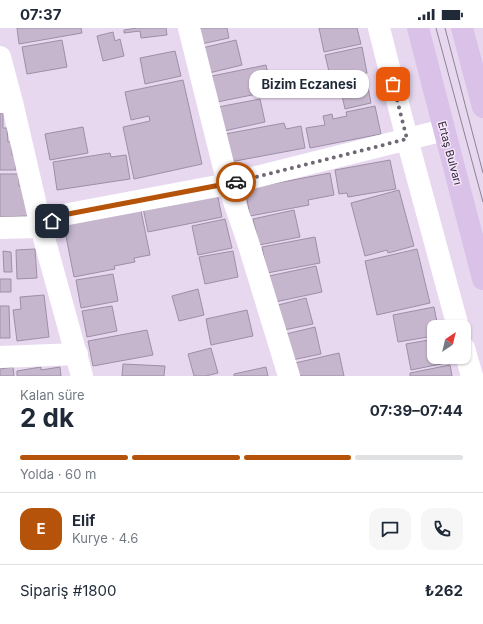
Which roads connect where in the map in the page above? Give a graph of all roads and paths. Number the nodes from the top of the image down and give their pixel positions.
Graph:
1 (189, 28) edge
2 (379, 28) edge
3 (418, 28) edge
4 (462, 28) edge
5 (0, 57) edge
6 (6, 102) edge
7 (483, 107) edge
8 (444, 130) junction
9 (407, 139) junction
10 (228, 184) junction
11 (41, 227) junction
12 (0, 228) edge
13 (483, 279) edge
14 (456, 320) edge
15 (77, 354) junction
16 (0, 357) edge
17 (469, 364) edge
18 (82, 376) edge
19 (289, 376) edge
20 (472, 376) edge

1 - 10 street
2 - 9 street
3 - 8 main road, Ertaş Bulvarı
4 - 7 main road
5 - 6 street
6 - 11 street
8 - 9 street
8 - 13 main road, Ertaş Bulvarı
9 - 10 street
9 - 14 street
10 - 11 street
10 - 19 street
11 - 12 street
11 - 15 street
15 - 16 street
15 - 18 street
17 - 20 street

